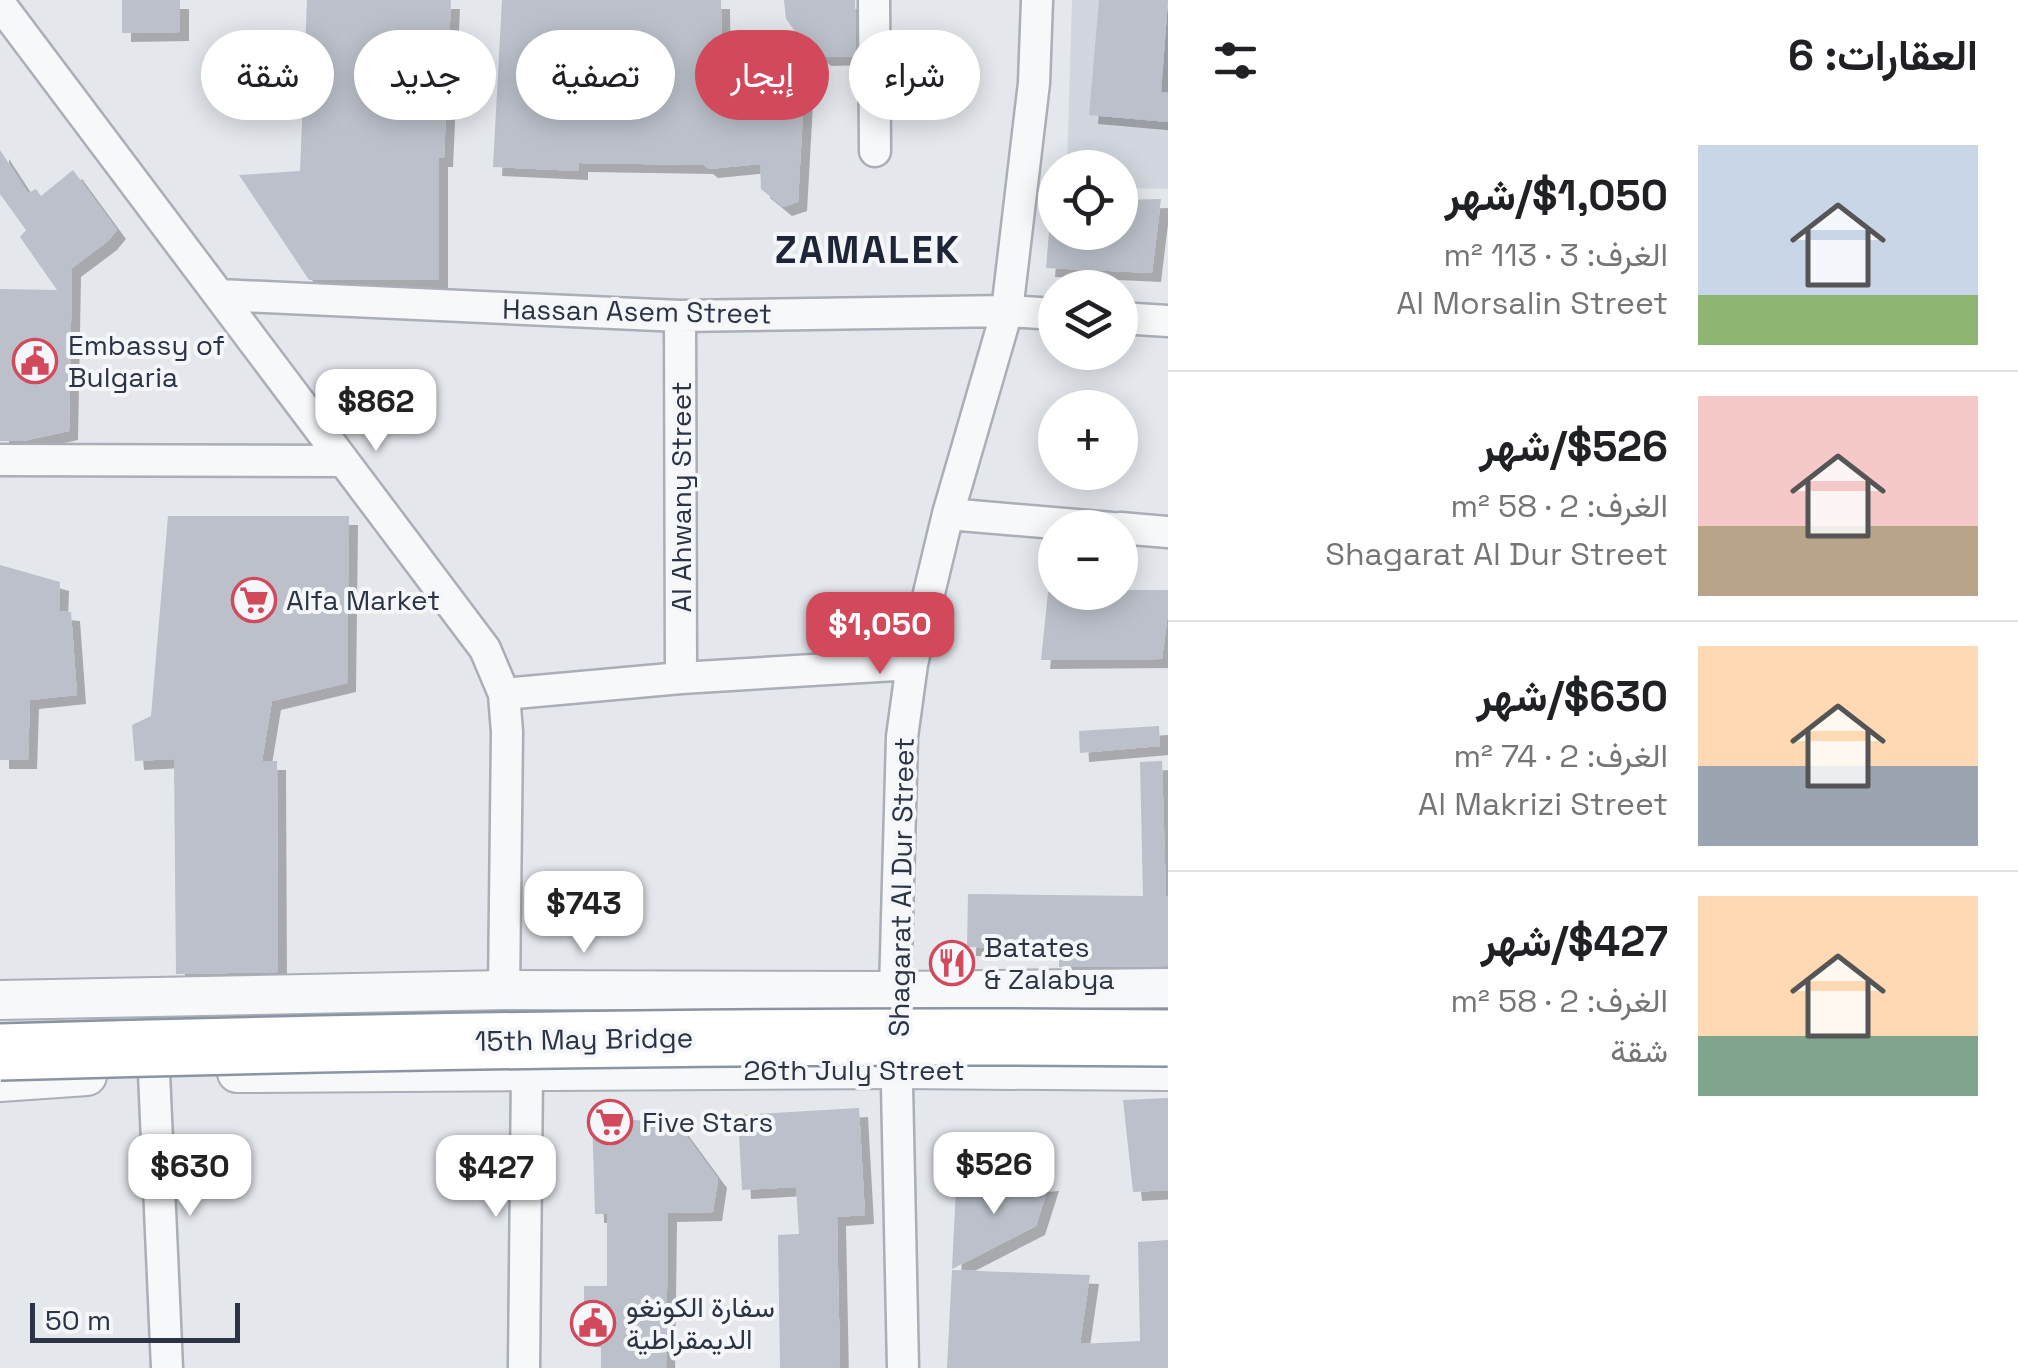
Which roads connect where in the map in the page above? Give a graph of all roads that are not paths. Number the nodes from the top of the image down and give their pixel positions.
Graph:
1 (874, 0) edge
2 (1037, 0) edge
3 (0, 4) edge
4 (875, 151) dead end
5 (219, 295) junction
6 (1006, 311) junction
7 (1038, 313) edge
8 (680, 316) junction
9 (1138, 320) edge
10 (1168, 322) edge
11 (0, 460) edge
12 (344, 461) junction
13 (948, 514) junction
14 (1038, 522) edge
15 (1138, 530) edge
16 (1168, 532) edge
17 (912, 664) junction
18 (682, 678) junction
19 (504, 694) junction
20 (1168, 988) edge
21 (504, 990) junction
22 (895, 991) junction
23 (0, 1000) edge
24 (1168, 1008) edge
25 (0, 1024) edge
26 (1168, 1038) edge
27 (0, 1052) edge
28 (898, 1068) junction
29 (1168, 1070) edge
30 (527, 1072) junction
31 (154, 1073) junction
32 (0, 1082) edge
33 (167, 1368) edge
34 (524, 1368) edge
35 (903, 1368) edge

1 - 4 street
2 - 6 street, Shagarat Al Dur Street
3 - 5 street
5 - 8 street, Hassan Asem Street
5 - 12 street
6 - 7 street, Hassan Asem Street
6 - 8 street, Hassan Asem Street
6 - 13 street, Shagarat Al Dur Street
8 - 18 street, Al Ahwany Street
9 - 10 street
11 - 12 street
12 - 19 street
13 - 14 street
13 - 17 street, Shagarat Al Dur Street
15 - 16 street
17 - 18 street
17 - 22 street, Shagarat Al Dur Street
18 - 19 street
19 - 21 street
20 - 22 street
21 - 22 street
21 - 23 street
22 - 28 street, Shagarat Al Dur Street
24 - 25 highway, 15th May Bridge
26 - 27 highway, 15th May Bridge, bridge
28 - 29 street, 26th July Street
28 - 30 street, 26th July Street
28 - 35 street, Shagarat Al Dur Street
30 - 31 street, 26th July Street
30 - 34 street
31 - 32 street, 26th July Street
31 - 33 street

